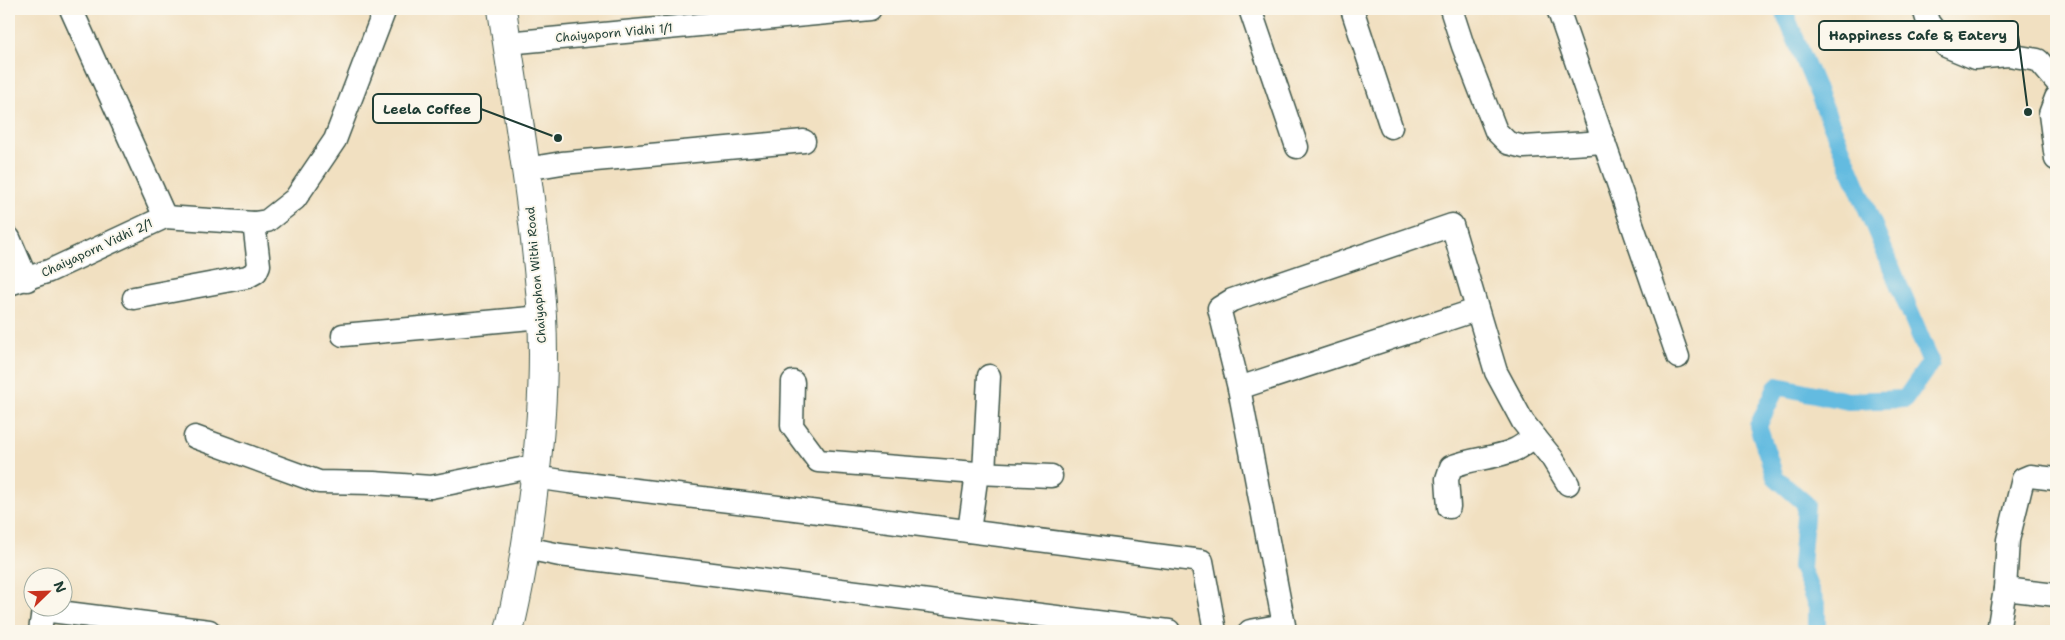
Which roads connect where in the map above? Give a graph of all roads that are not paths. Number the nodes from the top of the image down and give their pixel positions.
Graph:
1 (71, 9) edge
2 (385, 9) edge
3 (502, 9) edge
4 (870, 9) edge
5 (1250, 9) edge
6 (1352, 9) edge
7 (1451, 9) edge
8 (1558, 9) edge
9 (1924, 9) edge
10 (507, 43) junction
11 (2056, 80) edge
12 (2056, 98) edge
13 (1391, 127) dead end
14 (804, 141) dead end
15 (1604, 142) junction
16 (1297, 147) dead end
17 (2056, 159) edge
18 (526, 168) junction
19 (165, 217) junction
20 (254, 224) junction
21 (9, 238) edge
22 (18, 282) edge
23 (134, 298) dead end
24 (1476, 310) junction
25 (542, 317) junction
26 (343, 335) dead end
27 (1678, 357) dead end
28 (989, 376) dead end
29 (793, 382) dead end
30 (1239, 388) junction
31 (194, 437) dead end
32 (1534, 437) junction
33 (535, 471) junction
34 (981, 473) junction
35 (1051, 476) dead end
36 (2056, 479) edge
37 (1568, 484) dead end
38 (1449, 506) dead end
39 (969, 531) junction
40 (526, 548) junction
41 (2005, 589) junction
42 (2056, 595) edge
43 (111, 625) edge
44 (40, 631) edge
45 (209, 631) edge
46 (509, 631) edge
47 (1169, 631) edge
48 (1215, 631) edge
49 (1250, 631) edge
50 (1998, 631) edge

1 - 19 street
2 - 20 street, Chaiyaporn Vidhi 2/1
3 - 10 main road, Chaiyaphon Withi Road
4 - 10 street, Chaiyaporn Vidhi 1/1
5 - 16 street
6 - 13 street
7 - 15 street
8 - 15 street
9 - 11 street
10 - 18 main road, Chaiyaphon Withi Road
12 - 17 street
14 - 18 street
15 - 27 street
18 - 25 main road, Chaiyaphon Withi Road
19 - 20 street, Chaiyaporn Vidhi 2/1
19 - 22 street, Chaiyaporn Vidhi 2/1
20 - 23 street
21 - 22 street
24 - 30 street
24 - 30 street
24 - 32 street
25 - 26 street
25 - 33 main road, Chaiyaphon Withi Road
28 - 34 street
29 - 34 street
30 - 49 street
31 - 33 street
32 - 37 street
32 - 38 street
33 - 39 street
33 - 40 main road, Chaiyaphon Withi Road
34 - 35 street
34 - 39 street
36 - 41 street
39 - 48 street
40 - 46 main road, Chaiyaphon Withi Road
40 - 47 street
41 - 42 street
41 - 50 street
43 - 44 street
43 - 45 street

